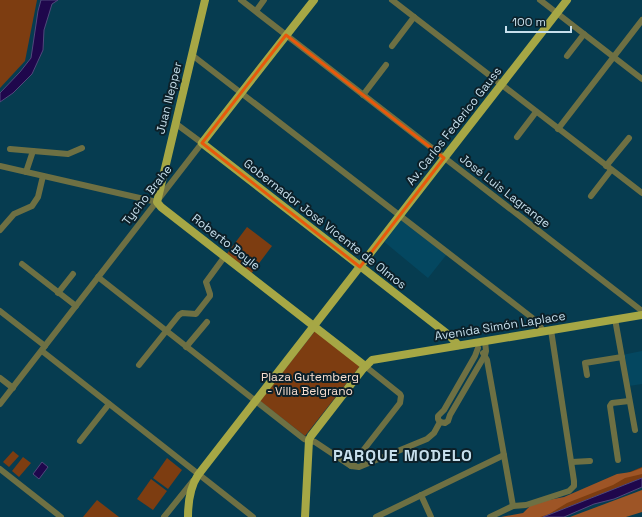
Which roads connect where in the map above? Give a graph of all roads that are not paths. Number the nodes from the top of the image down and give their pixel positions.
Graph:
1 (205, 0) edge
2 (241, 0) edge
3 (264, 0) edge
4 (314, 0) edge
5 (392, 0) edge
6 (540, 0) edge
7 (567, 0) edge
8 (256, 12) junction
9 (557, 13) junction
10 (414, 17) junction
11 (642, 20) edge
12 (584, 34) junction
13 (286, 35) junction
14 (392, 46) dead end
15 (192, 55) junction
16 (567, 56) dead end
17 (613, 57) junction
18 (386, 65) dead end
19 (642, 79) edge
20 (501, 85) junction
21 (242, 93) junction
22 (363, 95) junction
23 (536, 112) junction
24 (176, 123) junction
25 (558, 129) junction
26 (517, 137) dead end
27 (629, 138) dead end
28 (202, 143) junction
29 (82, 148) dead end
30 (10, 149) dead end
31 (32, 151) junction
32 (444, 158) junction
33 (0, 166) edge
34 (606, 166) junction
35 (611, 170) junction
36 (26, 172) junction
37 (43, 176) junction
38 (642, 193) edge
39 (591, 196) dead end
40 (157, 202) junction
41 (400, 215) junction
42 (0, 230) edge
43 (225, 256) junction
44 (22, 264) dead end
45 (360, 266) junction
46 (73, 274) dead end
47 (98, 278) junction
48 (58, 292) junction
49 (76, 306) junction
50 (0, 311) edge
51 (642, 311) edge
52 (642, 315) edge
53 (615, 319) junction
54 (207, 322) dead end
55 (314, 326) junction
56 (166, 331) junction
57 (547, 331) junction
58 (485, 341) junction
59 (458, 345) junction
60 (477, 345) junction
61 (186, 347) junction
62 (43, 349) junction
63 (485, 355) junction
64 (622, 357) junction
65 (139, 366) dead end
66 (366, 366) junction
67 (587, 375) dead end
68 (0, 378) edge
69 (13, 388) junction
70 (256, 401) junction
71 (629, 401) junction
72 (0, 404) edge
73 (109, 404) junction
74 (440, 422) junction
75 (635, 430) dead end
76 (309, 440) junction
77 (80, 441) dead end
78 (504, 455) junction
79 (359, 457) junction
80 (618, 460) dead end
81 (590, 461) dead end
82 (572, 462) junction
83 (364, 465) junction
84 (351, 466) junction
85 (0, 469) edge
86 (197, 477) junction
87 (421, 495) junction
88 (180, 496) junction
89 (190, 496) junction
90 (513, 506) junction
91 (61, 517) edge
92 (164, 517) edge
93 (188, 517) edge
94 (253, 517) edge
95 (305, 517) edge
96 (376, 517) edge
97 (431, 517) edge
98 (490, 517) edge

1 - 15 main road, Juan Nepper
2 - 8 street, José Luis Lagrange
3 - 8 street
4 - 13 main road, Tycho Brahe
5 - 10 street
6 - 9 street
7 - 9 main road, Av. Carlos Federico Gauss
8 - 13 street, José Luis Lagrange
9 - 12 street
9 - 20 main road, Av. Carlos Federico Gauss
10 - 14 street
10 - 20 street
11 - 17 street
12 - 16 street
12 - 17 street
13 - 21 main road, Tycho Brahe
13 - 22 street, José Luis Lagrange
15 - 21 street
15 - 24 main road, Juan Nepper
17 - 19 street
17 - 25 street
18 - 22 street
20 - 23 street
20 - 32 main road, Av. Carlos Federico Gauss
21 - 28 main road, Tycho Brahe
21 - 41 street
22 - 32 street, José Luis Lagrange
23 - 25 street
23 - 26 street
24 - 28 street, Gobernador José Vicente de Olmos
24 - 40 main road, Juan Nepper
25 - 34 street
27 - 34 street
28 - 40 street, Tycho Brahe
28 - 45 main road, Gobernador José Vicente de Olmos
29 - 31 street
30 - 31 street
31 - 36 street
32 - 41 main road, Av. Carlos Federico Gauss
32 - 51 street, José Luis Lagrange
33 - 36 street, Roberto Boyle
34 - 35 street
35 - 38 street
35 - 39 street
36 - 37 street, Roberto Boyle
37 - 40 street, Roberto Boyle
37 - 42 street
40 - 43 main road, Roberto Boyle
40 - 47 street, Tycho Brahe
41 - 45 main road, Av. Carlos Federico Gauss
41 - 57 street
43 - 55 main road, Roberto Boyle
43 - 56 street
44 - 48 street
45 - 55 main road, Av. Carlos Federico Gauss
45 - 59 main road, Gobernador José Vicente de Olmos
46 - 48 street
47 - 49 street, Tycho Brahe
47 - 56 street
48 - 49 street
49 - 62 street, Tycho Brahe
50 - 62 street
52 - 53 main road, Avenida Simón Laplace
53 - 57 main road, Avenida Simón Laplace
53 - 64 street
54 - 61 street
55 - 66 main road, Roberto Boyle
55 - 70 main road, Av. Carlos Federico Gauss
56 - 61 street
56 - 65 street
57 - 58 main road, Avenida Simón Laplace
57 - 82 street
58 - 60 main road, Avenida Simón Laplace
58 - 63 street
59 - 60 main road, Avenida Simón Laplace
59 - 66 main road, Avenida Simón Laplace
60 - 63 street
60 - 74 street
61 - 70 street
62 - 69 street, Tycho Brahe
62 - 73 street
63 - 74 street
63 - 78 street
64 - 67 street
64 - 71 street
66 - 76 main road
66 - 79 street, Roberto Boyle
68 - 69 street
69 - 72 street, Tycho Brahe
70 - 76 street
70 - 86 main road, Av. Carlos Federico Gauss
71 - 75 street
71 - 80 street
73 - 77 street
73 - 86 street
74 - 83 street
76 - 84 street
76 - 95 main road
78 - 87 street
78 - 90 street
79 - 83 street
79 - 84 street
81 - 82 street
82 - 90 street
83 - 84 street
85 - 91 street
86 - 88 street
86 - 89 main road
86 - 94 street
87 - 96 street
87 - 97 street
88 - 89 street
88 - 92 street
89 - 93 main road
90 - 98 street

